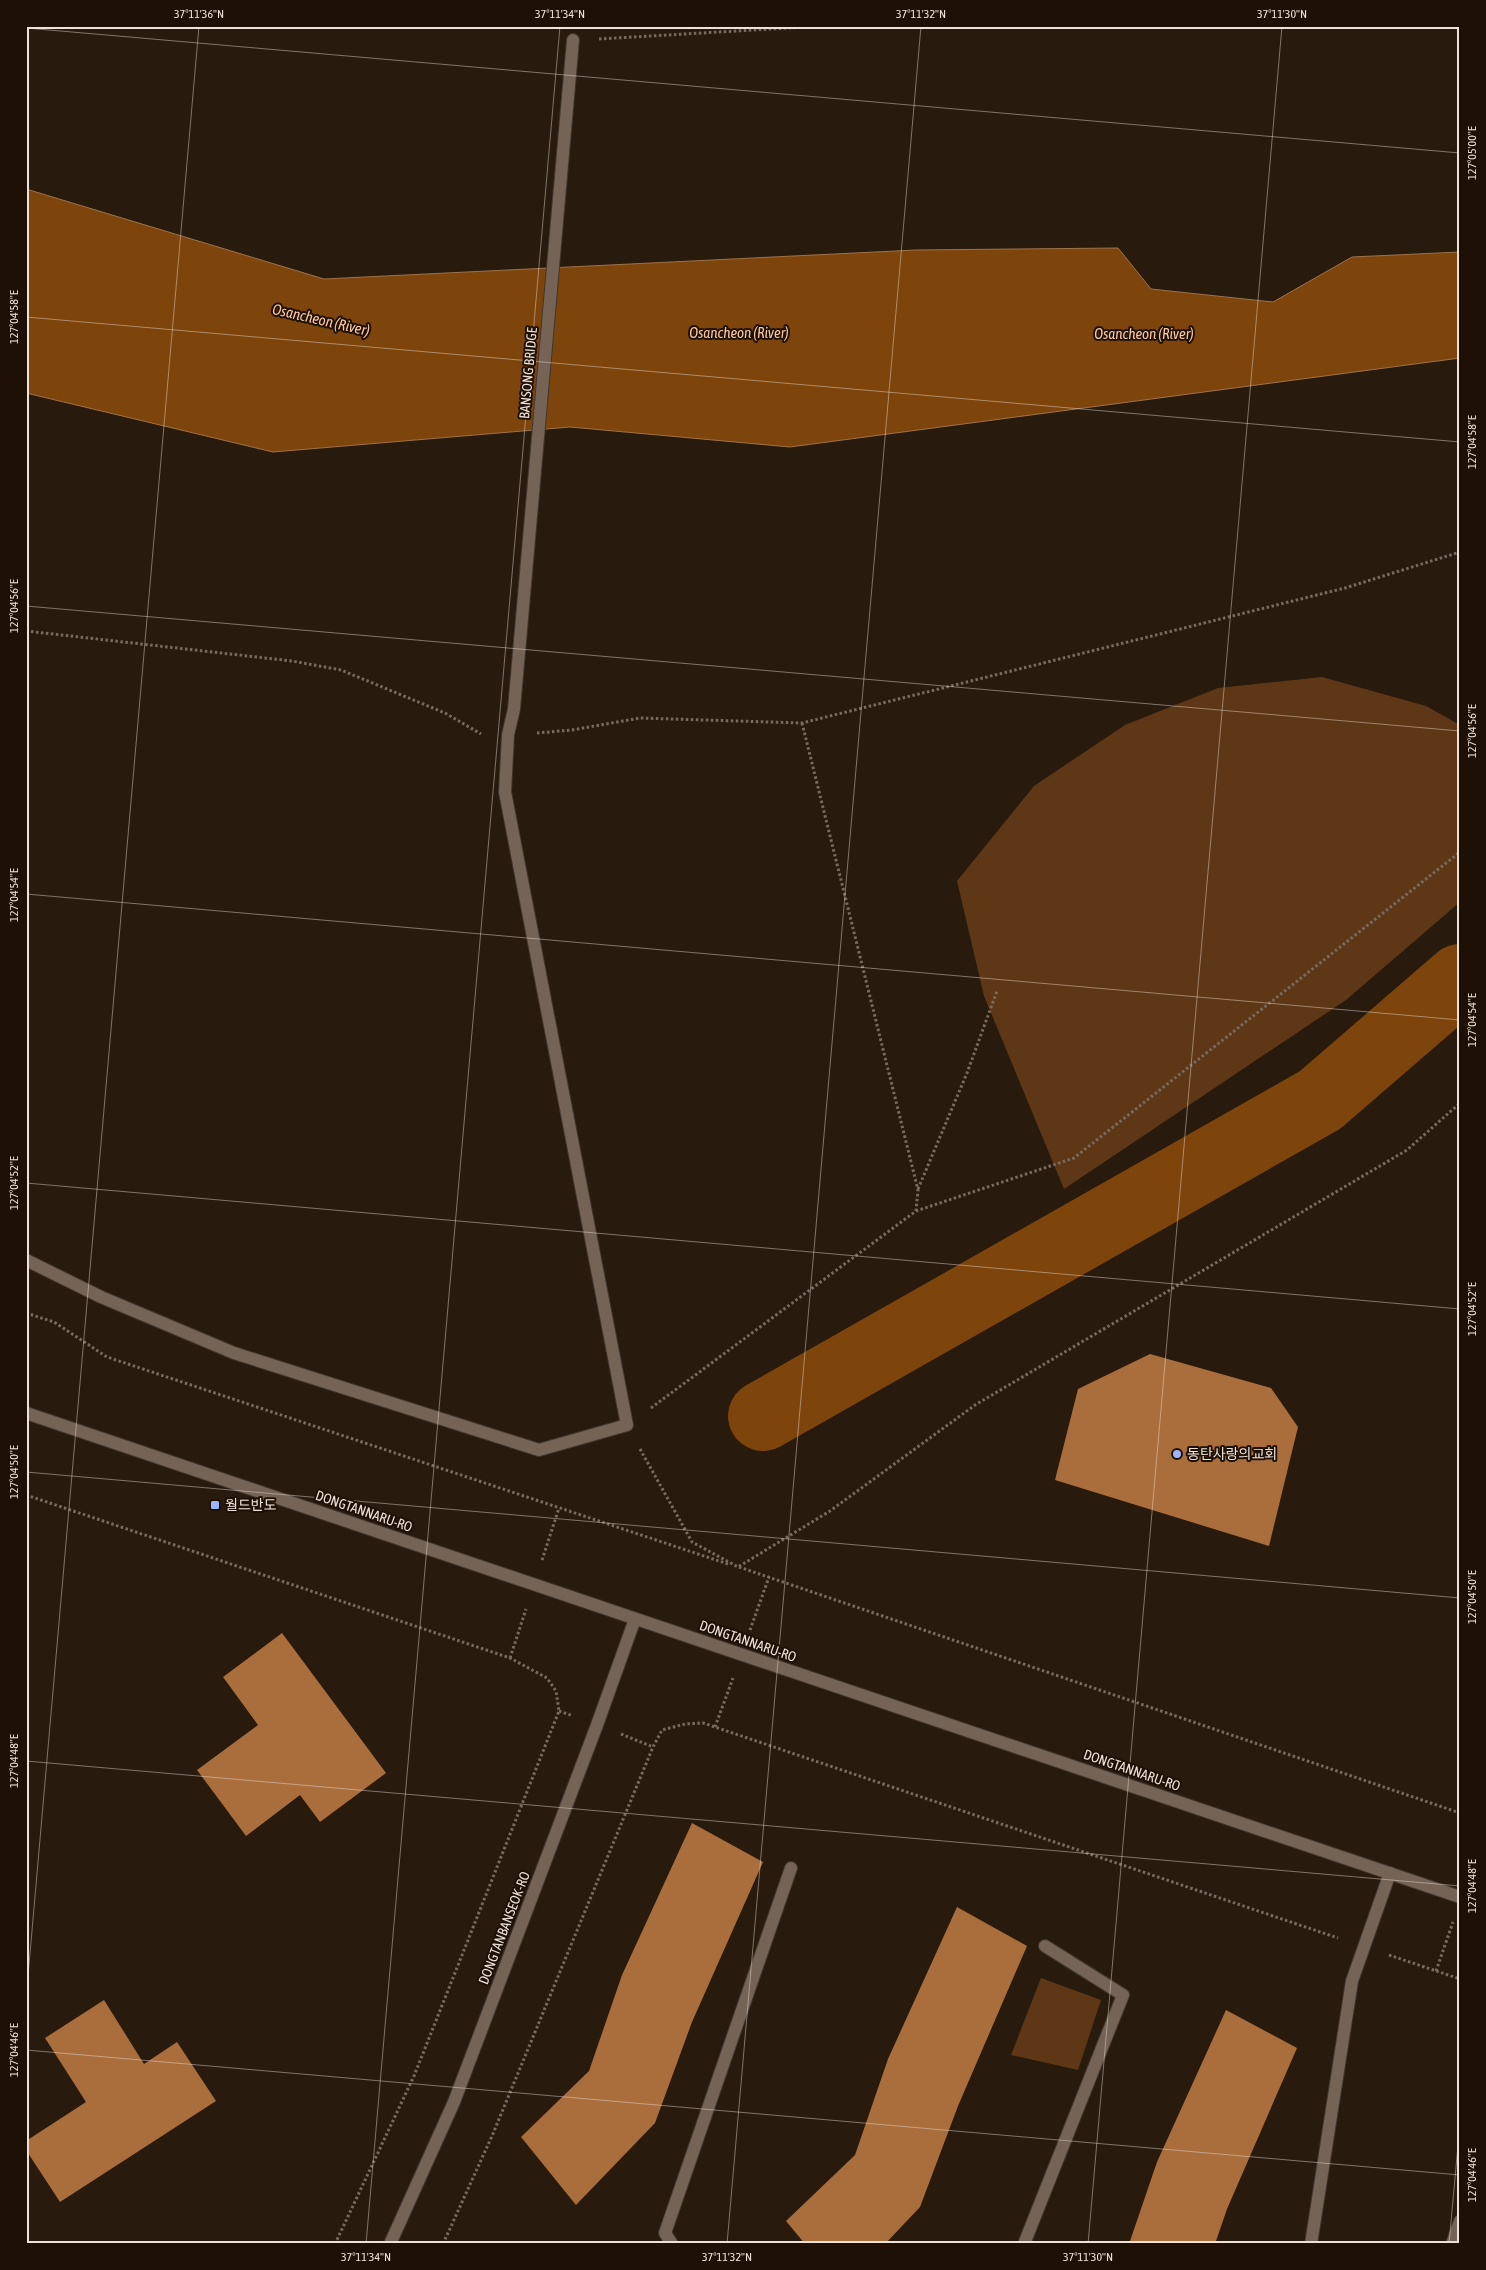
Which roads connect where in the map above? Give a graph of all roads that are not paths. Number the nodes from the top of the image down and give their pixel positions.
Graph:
1 (573, 40) road end
2 (26, 1260) edge
3 (26, 1413) edge
4 (635, 1619) junction
5 (791, 1868) dead end
6 (1390, 1873) junction
7 (1460, 1897) edge
8 (1045, 1946) dead end
9 (1460, 2221) edge
10 (390, 2244) edge
11 (672, 2244) edge
12 (1024, 2244) edge
13 (1310, 2244) edge
14 (1452, 2244) edge

1 - 2 street, BANSONG BRIDGE
3 - 4 street, DONGTANNARU-RO
4 - 6 street, DONGTANNARU-RO
4 - 10 street, DONGTANBANSEOK-RO
5 - 11 street
6 - 7 street, DONGTANNARU-RO
6 - 13 street
8 - 12 street
9 - 14 street

